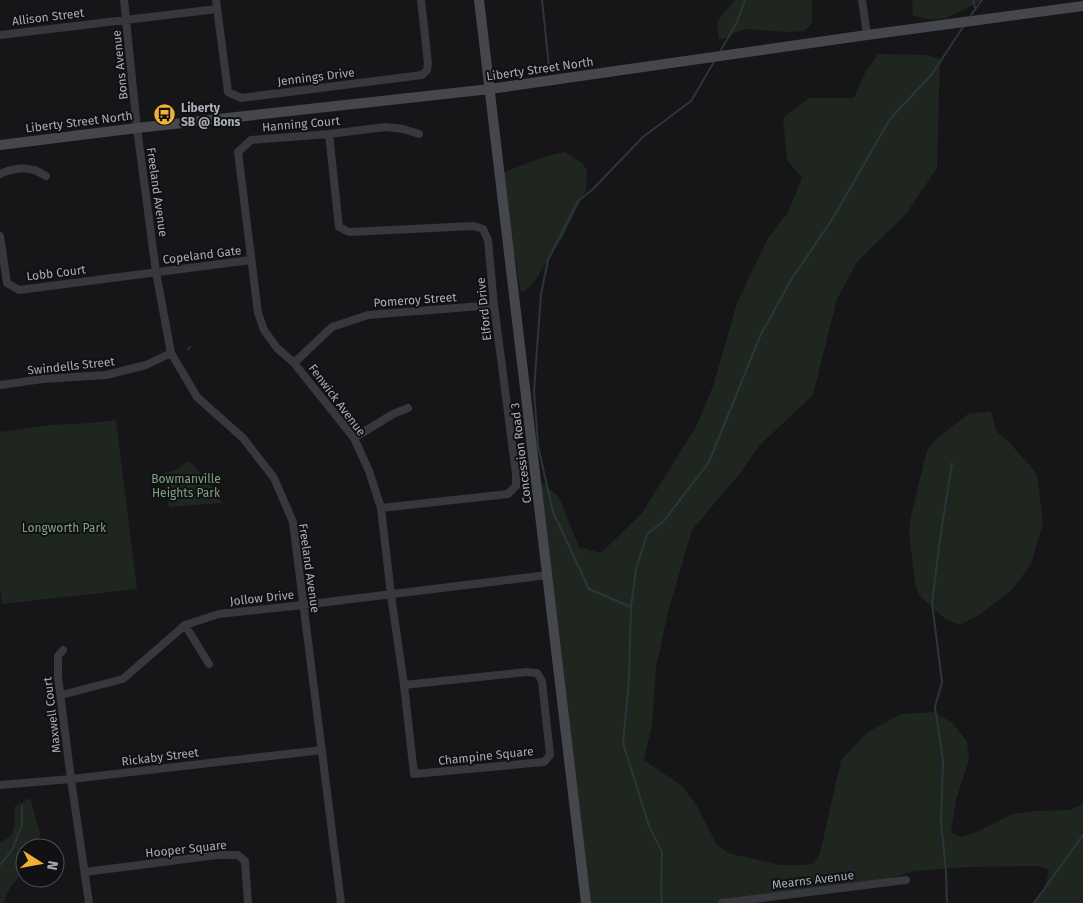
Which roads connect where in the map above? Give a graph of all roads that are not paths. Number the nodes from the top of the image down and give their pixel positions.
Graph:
1 (124, 0) edge
2 (216, 0) edge
3 (420, 0) edge
4 (479, 0) edge
5 (862, 0) edge
6 (1083, 6) edge
7 (217, 9) junction
8 (126, 19) junction
9 (0, 34) edge
10 (866, 35) junction
11 (490, 89) junction
12 (137, 128) junction
13 (329, 134) junction
14 (419, 134) dead end
15 (0, 145) edge
16 (0, 174) edge
17 (46, 176) dead end
18 (0, 236) edge
19 (251, 260) junction
20 (156, 272) junction
21 (494, 305) junction
22 (171, 353) junction
23 (294, 363) junction
24 (0, 385) edge
25 (408, 408) dead end
26 (354, 438) junction
27 (381, 508) junction
28 (548, 576) junction
29 (391, 594) junction
30 (304, 605) junction
31 (185, 625) junction
32 (63, 650) dead end
33 (209, 664) dead end
34 (404, 685) junction
35 (61, 695) junction
36 (322, 750) junction
37 (71, 779) junction
38 (0, 785) edge
39 (85, 872) junction
40 (906, 880) dead end
41 (90, 903) edge
42 (248, 903) edge
43 (341, 903) edge
44 (586, 903) edge
45 (722, 903) edge

1 - 8 street, Bons Avenue
2 - 7 street, Jennings Drive
3 - 7 street, Jennings Drive
4 - 11 main road, Concession Road 3
5 - 10 street
6 - 10 main road, Liberty Street North
7 - 8 street, Allison Street
8 - 9 street, Allison Street
8 - 12 street, Bons Avenue
10 - 11 main road, Liberty Street North
11 - 12 main road, Liberty Street North
11 - 28 main road, Concession Road 3
12 - 15 main road, Liberty Street North
12 - 20 street, Freeland Avenue
13 - 14 street, Hanning Court
13 - 19 street, Hanning Court
13 - 21 street, Elford Drive
16 - 17 street
18 - 20 street, Lobb Court
19 - 20 street, Copeland Gate
19 - 23 street, Fenwick Avenue
20 - 22 street, Freeland Avenue
21 - 23 street, Pomeroy Street
21 - 27 street, Elford Drive
22 - 24 street, Swindells Street
22 - 30 street, Freeland Avenue
23 - 26 street, Fenwick Avenue
25 - 26 street
26 - 27 street, Fenwick Avenue
27 - 29 street, Fenwick Avenue
28 - 29 street, Jollow Drive
28 - 44 main road, Concession Road 3
29 - 30 street, Jollow Drive
29 - 34 street, Champine Square
30 - 31 street, Jollow Drive
30 - 36 street, Freeland Avenue
31 - 33 street
31 - 35 street, Jollow Drive
32 - 35 street, Maxwell Court
34 - 34 street, Champine Square
35 - 37 street, Maxwell Court
36 - 37 street, Rickaby Street
36 - 43 street, Freeland Avenue
37 - 38 street, Rickaby Street
37 - 39 street
39 - 41 street
39 - 42 street, Hooper Square
40 - 45 street, Mearns Avenue

